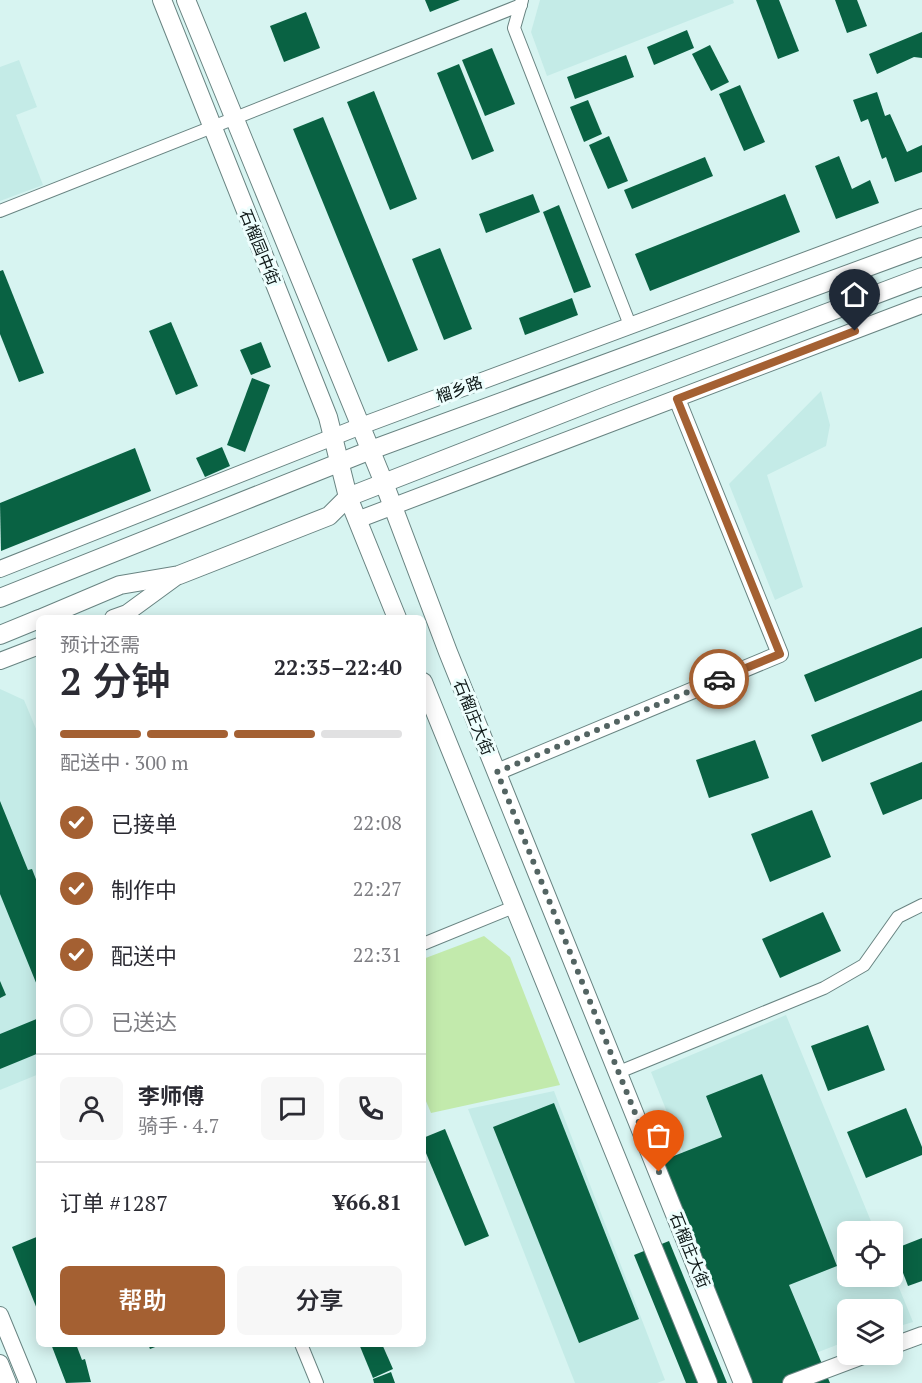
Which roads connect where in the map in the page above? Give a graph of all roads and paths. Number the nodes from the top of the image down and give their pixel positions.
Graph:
1 (162, 0) edge
2 (186, 0) edge
3 (521, 2) edge
4 (234, 119) junction
5 (212, 128) junction
6 (0, 211) edge
7 (922, 217) edge
8 (922, 247) edge
9 (922, 277) edge
10 (922, 305) edge
11 (630, 326) junction
12 (677, 399) junction
13 (361, 426) junction
14 (333, 436) junction
15 (370, 450) junction
16 (340, 462) junction
17 (384, 483) junction
18 (348, 497) junction
19 (392, 507) junction
20 (357, 520) junction
21 (0, 569) edge
22 (179, 575) junction
23 (0, 598) edge
24 (49, 615) edge
25 (121, 615) edge
26 (396, 615) edge
27 (36, 621) edge
28 (0, 636) edge
29 (36, 647) edge
30 (0, 661) edge
31 (426, 689) edge
32 (497, 772) junction
33 (922, 905) edge
34 (516, 906) junction
35 (426, 943) edge
36 (619, 1071) junction
37 (0, 1315) edge
38 (922, 1335) edge
39 (903, 1342) edge
40 (302, 1347) edge
41 (0, 1363) edge
42 (839, 1365) edge
43 (8, 1383) edge
44 (28, 1383) edge
45 (317, 1383) edge
46 (708, 1383) edge
47 (743, 1383) edge
48 (791, 1383) edge

1 - 5 main road, 石榴园中街
2 - 4 main road, 石榴园中街
3 - 4 street
3 - 11 street
4 - 5 street
4 - 13 main road, 石榴园中街
5 - 6 street
5 - 14 main road, 石榴园中街
7 - 11 street, 榴乡路
8 - 15 main road, 榴乡路
9 - 17 main road
10 - 12 street
11 - 13 street, 榴乡路
12 - 19 street
12 - 32 street
13 - 14 street, 榴乡路
13 - 15 main road, 石榴园中街
14 - 16 main road, 石榴园中街
14 - 21 street, 榴乡路
15 - 16 main road, 榴乡路
15 - 17 main road, 石榴园中街
16 - 18 main road, 石榴园中街
16 - 23 main road, 榴乡路
17 - 18 main road
17 - 19 main road, 石榴庄大街
18 - 20 main road
18 - 22 main road
19 - 20 street
19 - 32 main road, 石榴庄大街
20 - 26 main road
22 - 24 main road
22 - 25 street
27 - 28 main road
29 - 30 street
31 - 34 main road, 石榴庄大街
32 - 36 main road, 石榴庄大街
33 - 36 street
34 - 35 street
34 - 46 main road, 石榴庄大街
36 - 47 main road, 石榴庄大街
37 - 44 street
38 - 39 street
40 - 45 street
41 - 43 street
42 - 48 street

